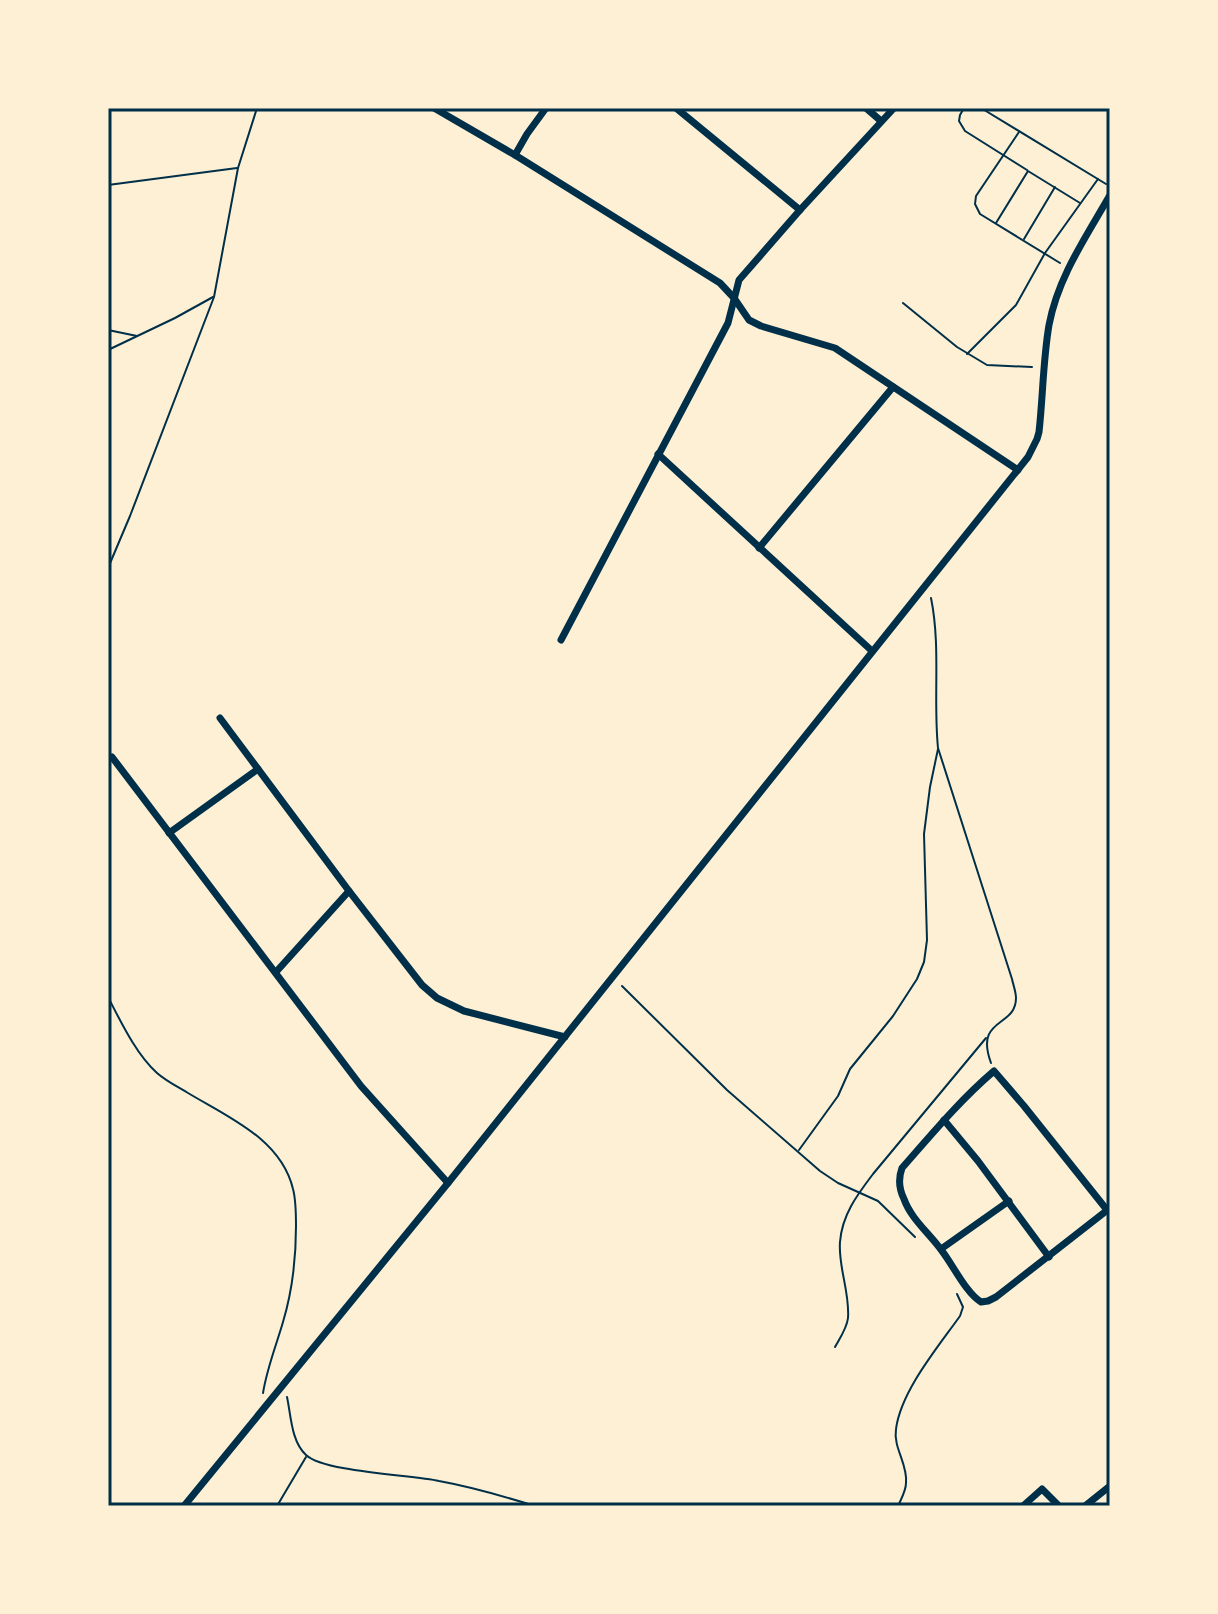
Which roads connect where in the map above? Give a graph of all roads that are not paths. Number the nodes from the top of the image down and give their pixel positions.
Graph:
1 (434, 108) edge
2 (546, 108) edge
3 (676, 108) edge
4 (866, 108) edge
5 (894, 108) edge
6 (881, 121) junction
7 (515, 155) junction
8 (1110, 195) edge
9 (800, 210) junction
10 (734, 298) junction
11 (893, 387) junction
12 (658, 454) junction
13 (1018, 470) junction
14 (759, 548) junction
15 (561, 640) dead end
16 (872, 651) junction
17 (220, 718) dead end
18 (112, 757) dead end
19 (258, 769) junction
20 (169, 833) junction
21 (349, 891) junction
22 (276, 972) junction
23 (565, 1037) junction
24 (944, 1120) junction
25 (448, 1183) junction
26 (1009, 1201) junction
27 (1109, 1209) edge
28 (941, 1249) junction
29 (1049, 1257) junction
30 (1110, 1486) edge
31 (184, 1506) edge
32 (1023, 1506) edge
33 (1059, 1506) edge
34 (1085, 1506) edge

1 - 7 street
2 - 7 street
3 - 9 street
4 - 6 street
5 - 6 street
6 - 9 street
7 - 10 street
8 - 13 street
9 - 10 street
10 - 11 street
10 - 12 street
11 - 13 street
11 - 14 street
12 - 14 street
12 - 15 street
13 - 16 street
14 - 16 street
16 - 23 street
17 - 19 street
18 - 20 street
19 - 20 street
19 - 21 street
20 - 22 street
21 - 22 street
21 - 23 street
22 - 25 street
23 - 25 street
24 - 26 street
24 - 27 street
24 - 28 street
25 - 31 street
26 - 28 street
26 - 29 street
27 - 29 street
28 - 29 street
30 - 34 street
32 - 33 street

